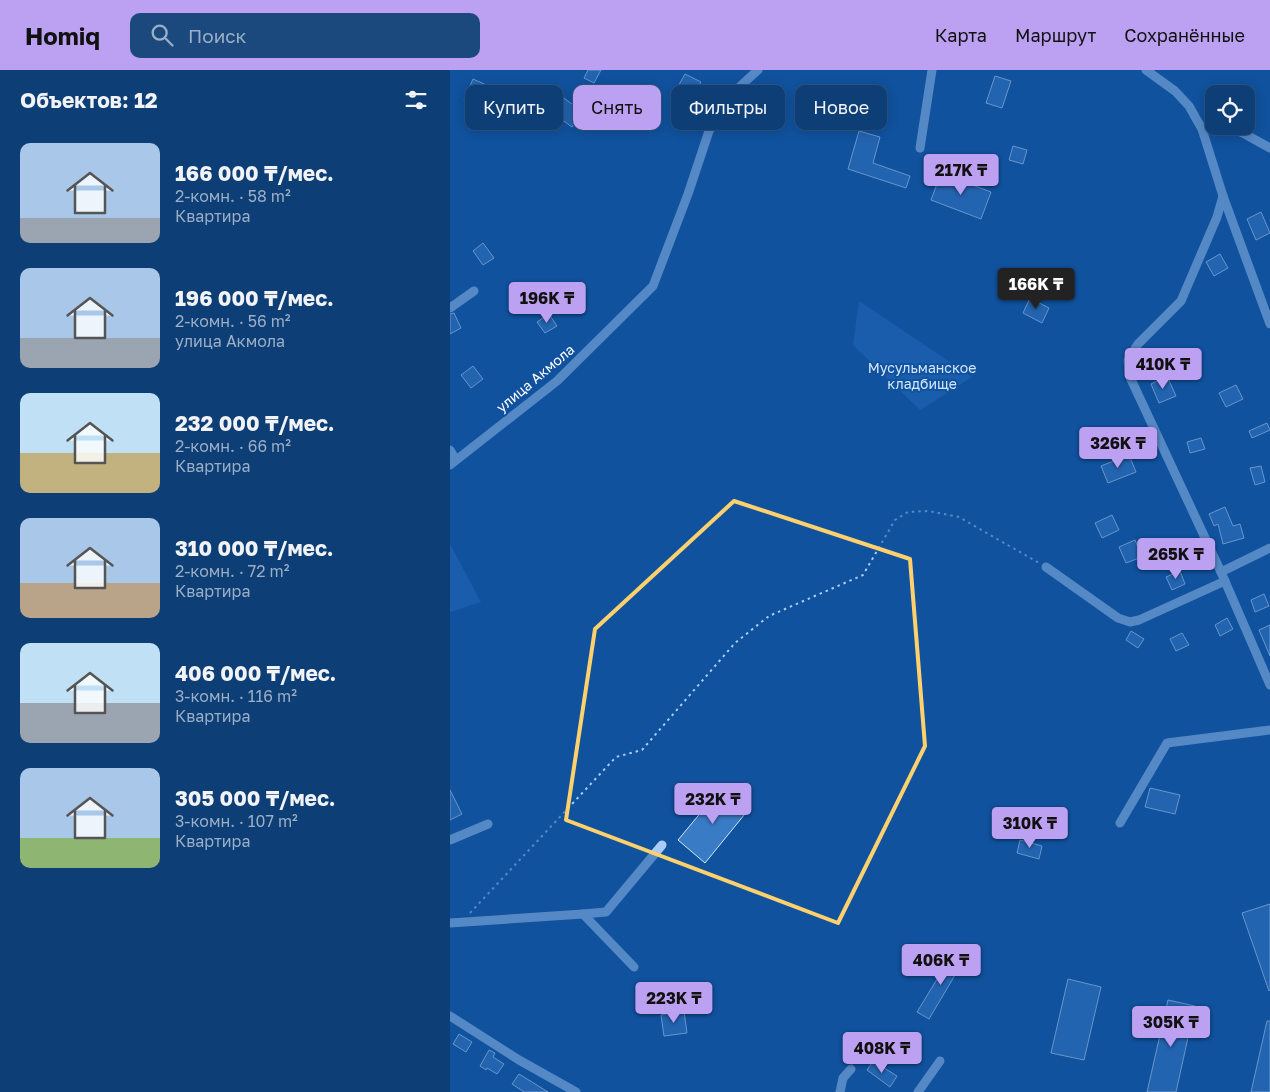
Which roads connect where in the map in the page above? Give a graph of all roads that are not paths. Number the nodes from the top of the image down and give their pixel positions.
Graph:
1 (758, 70) edge
2 (932, 70) edge
3 (1146, 70) edge
4 (1205, 128) edge
5 (1202, 129) junction
6 (1246, 135) edge
7 (920, 148) dead end
8 (1270, 148) edge
9 (1223, 196) junction
10 (474, 291) dead end
11 (450, 308) edge
12 (1270, 324) edge
13 (450, 450) edge
14 (453, 462) edge
15 (1270, 548) edge
16 (1046, 567) road end
17 (1221, 572) junction
18 (1225, 581) junction
19 (1270, 685) edge
20 (1270, 730) edge
21 (1120, 823) dead end
22 (488, 824) dead end
23 (450, 840) edge
24 (662, 845) dead end
25 (583, 914) junction
26 (450, 922) edge
27 (634, 967) dead end
28 (450, 1016) edge
29 (940, 1061) dead end
30 (852, 1069) dead end
31 (576, 1092) edge
32 (840, 1092) edge
33 (918, 1092) edge

1 - 14 street, улица Акмола
2 - 7 street
3 - 5 street
4 - 5 street
5 - 9 street
6 - 8 street
9 - 12 street
9 - 17 street
10 - 11 street
13 - 14 street
15 - 17 street
16 - 18 street
17 - 18 street
18 - 19 street
20 - 21 street
22 - 23 street
24 - 25 street
25 - 26 street
25 - 27 street
28 - 31 street
29 - 33 street
30 - 32 street

